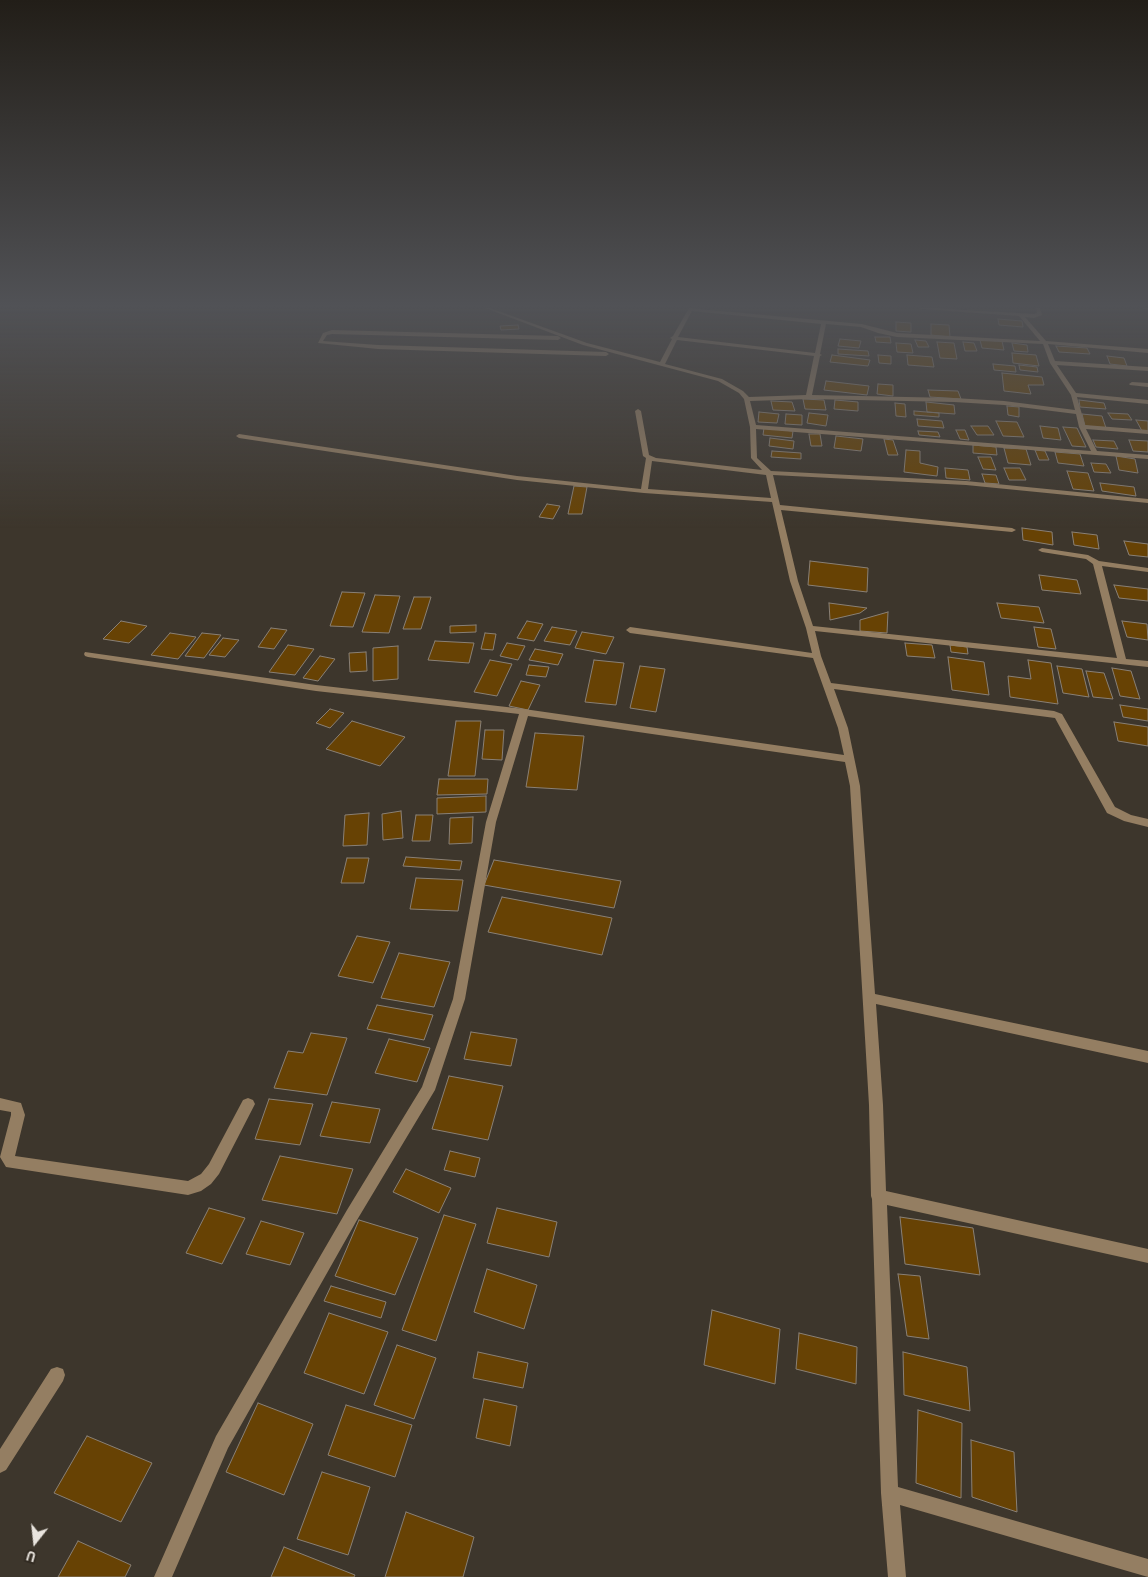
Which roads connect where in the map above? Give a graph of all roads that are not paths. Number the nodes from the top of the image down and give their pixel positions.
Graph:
1 (724, 382) edge
2 (813, 382) edge
3 (1065, 382) edge
4 (1132, 384) dead end
5 (1148, 385) edge
6 (1074, 395) junction
7 (809, 397) junction
8 (747, 399) junction
9 (1148, 402) edge
10 (638, 411) dead end
11 (1077, 412) junction
12 (753, 427) junction
13 (1082, 427) junction
14 (1148, 432) edge
15 (239, 436) dead end
16 (1095, 453) junction
17 (1148, 457) edge
18 (649, 458) junction
19 (769, 473) junction
20 (644, 491) junction
21 (1148, 502) edge
22 (775, 504) junction
23 (1012, 530) dead end
24 (1042, 550) dead end
25 (1097, 563) junction
26 (1148, 570) edge
27 (810, 628) junction
28 (630, 630) dead end
29 (88, 654) dead end
30 (817, 656) junction
31 (1122, 661) junction
32 (1148, 664) edge
33 (829, 686) junction
34 (524, 712) junction
35 (850, 759) junction
36 (1148, 823) edge
37 (870, 998) junction
38 (1148, 1057) edge
39 (0, 1104) edge
40 (248, 1104) dead end
41 (878, 1196) junction
42 (1148, 1256) edge
43 (57, 1375) dead end
44 (0, 1464) edge
45 (890, 1493) junction
46 (1148, 1568) edge
47 (162, 1577) edge
48 (897, 1577) edge

1 - 8 street
2 - 7 street
3 - 6 street
4 - 5 street
6 - 9 street
6 - 11 street
7 - 8 street
7 - 11 street
8 - 12 street
10 - 18 street
11 - 13 street
12 - 16 street
12 - 19 street
13 - 14 street
13 - 16 street
15 - 20 street
16 - 17 street
18 - 19 street
18 - 20 street
19 - 21 street
19 - 22 street
20 - 22 street
22 - 23 street
22 - 27 street
24 - 25 street
25 - 26 street
25 - 31 street
27 - 30 street
27 - 31 street
28 - 30 street
29 - 34 street
30 - 33 street
31 - 32 street
33 - 35 street
33 - 36 street
34 - 35 street
34 - 47 street
35 - 37 street
37 - 38 street
37 - 41 street
39 - 40 street
41 - 42 street
41 - 45 street
43 - 44 street
45 - 46 street
45 - 48 street

